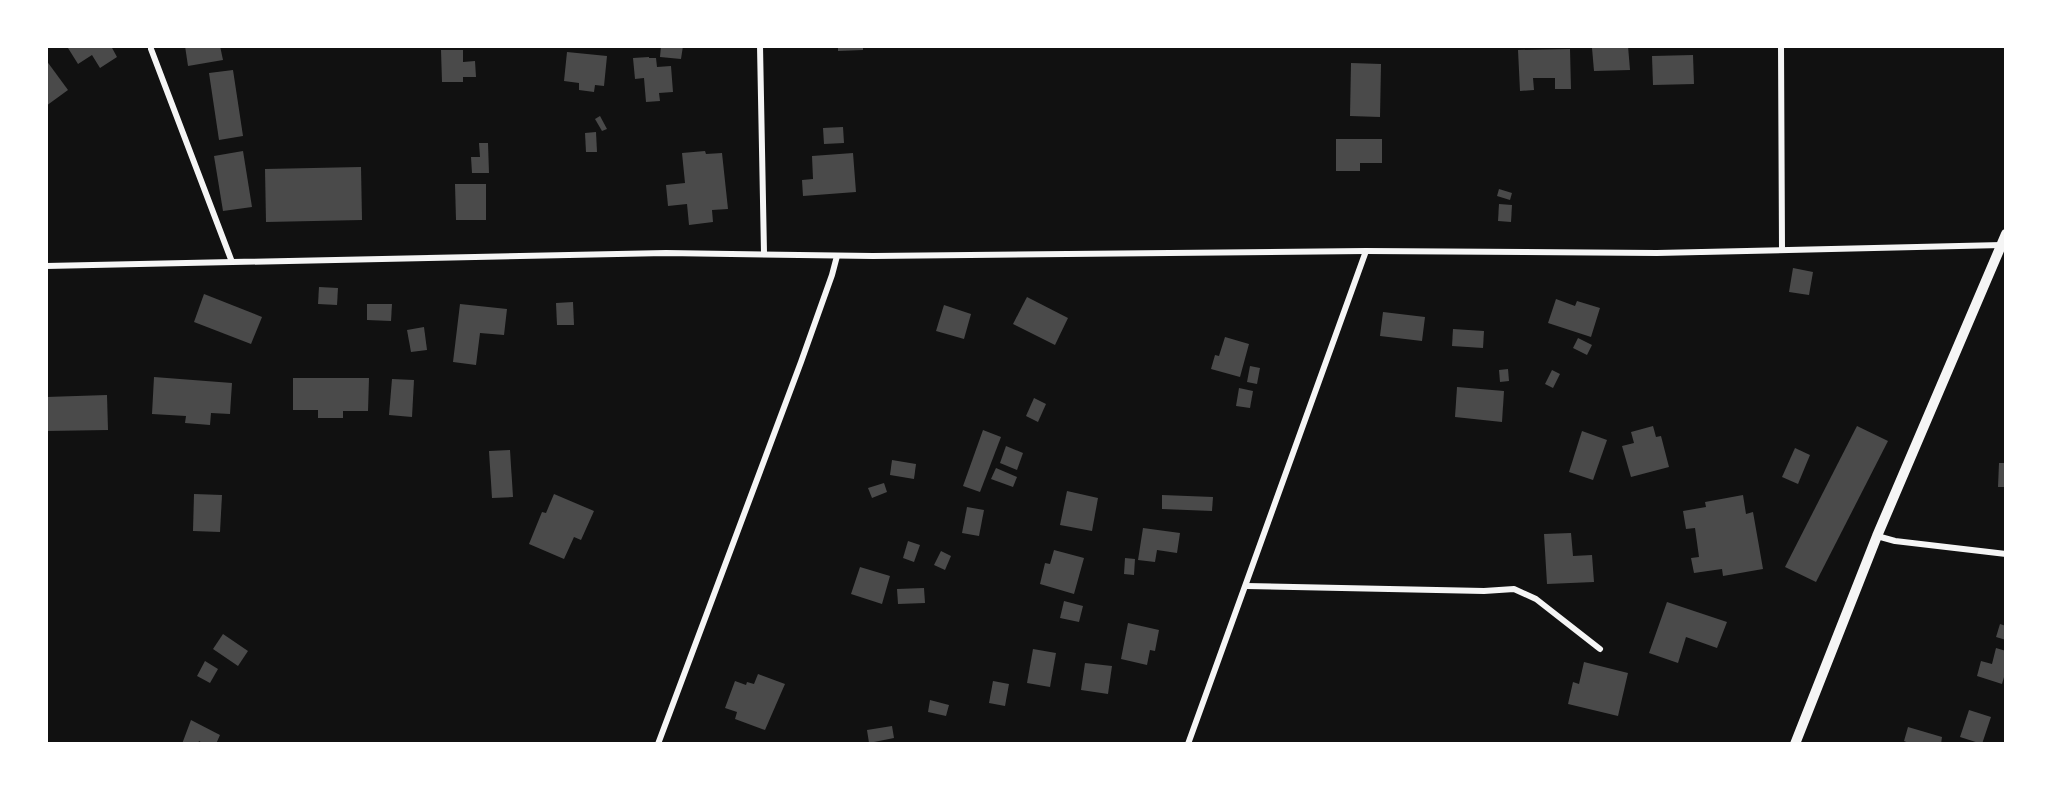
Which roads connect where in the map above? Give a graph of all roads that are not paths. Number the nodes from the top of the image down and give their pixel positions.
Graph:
1 (760, 46) edge
2 (1781, 46) edge
3 (151, 49) dead end
4 (2006, 234) edge
5 (2003, 245) edge
6 (1782, 249) junction
7 (1366, 251) junction
8 (764, 254) junction
9 (837, 256) junction
10 (232, 262) junction
11 (46, 266) edge
12 (1877, 536) junction
13 (2006, 554) edge
14 (1246, 586) junction
15 (1600, 649) dead end
16 (658, 744) edge
17 (1188, 744) edge
18 (1795, 744) edge

1 - 8 street
2 - 6 street
3 - 10 street
4 - 5 street
5 - 6 street
5 - 12 street
6 - 7 street
7 - 9 street
7 - 14 street
8 - 9 street
8 - 10 street
9 - 16 street
10 - 11 street
12 - 13 street
12 - 18 street
14 - 15 street
14 - 17 street

